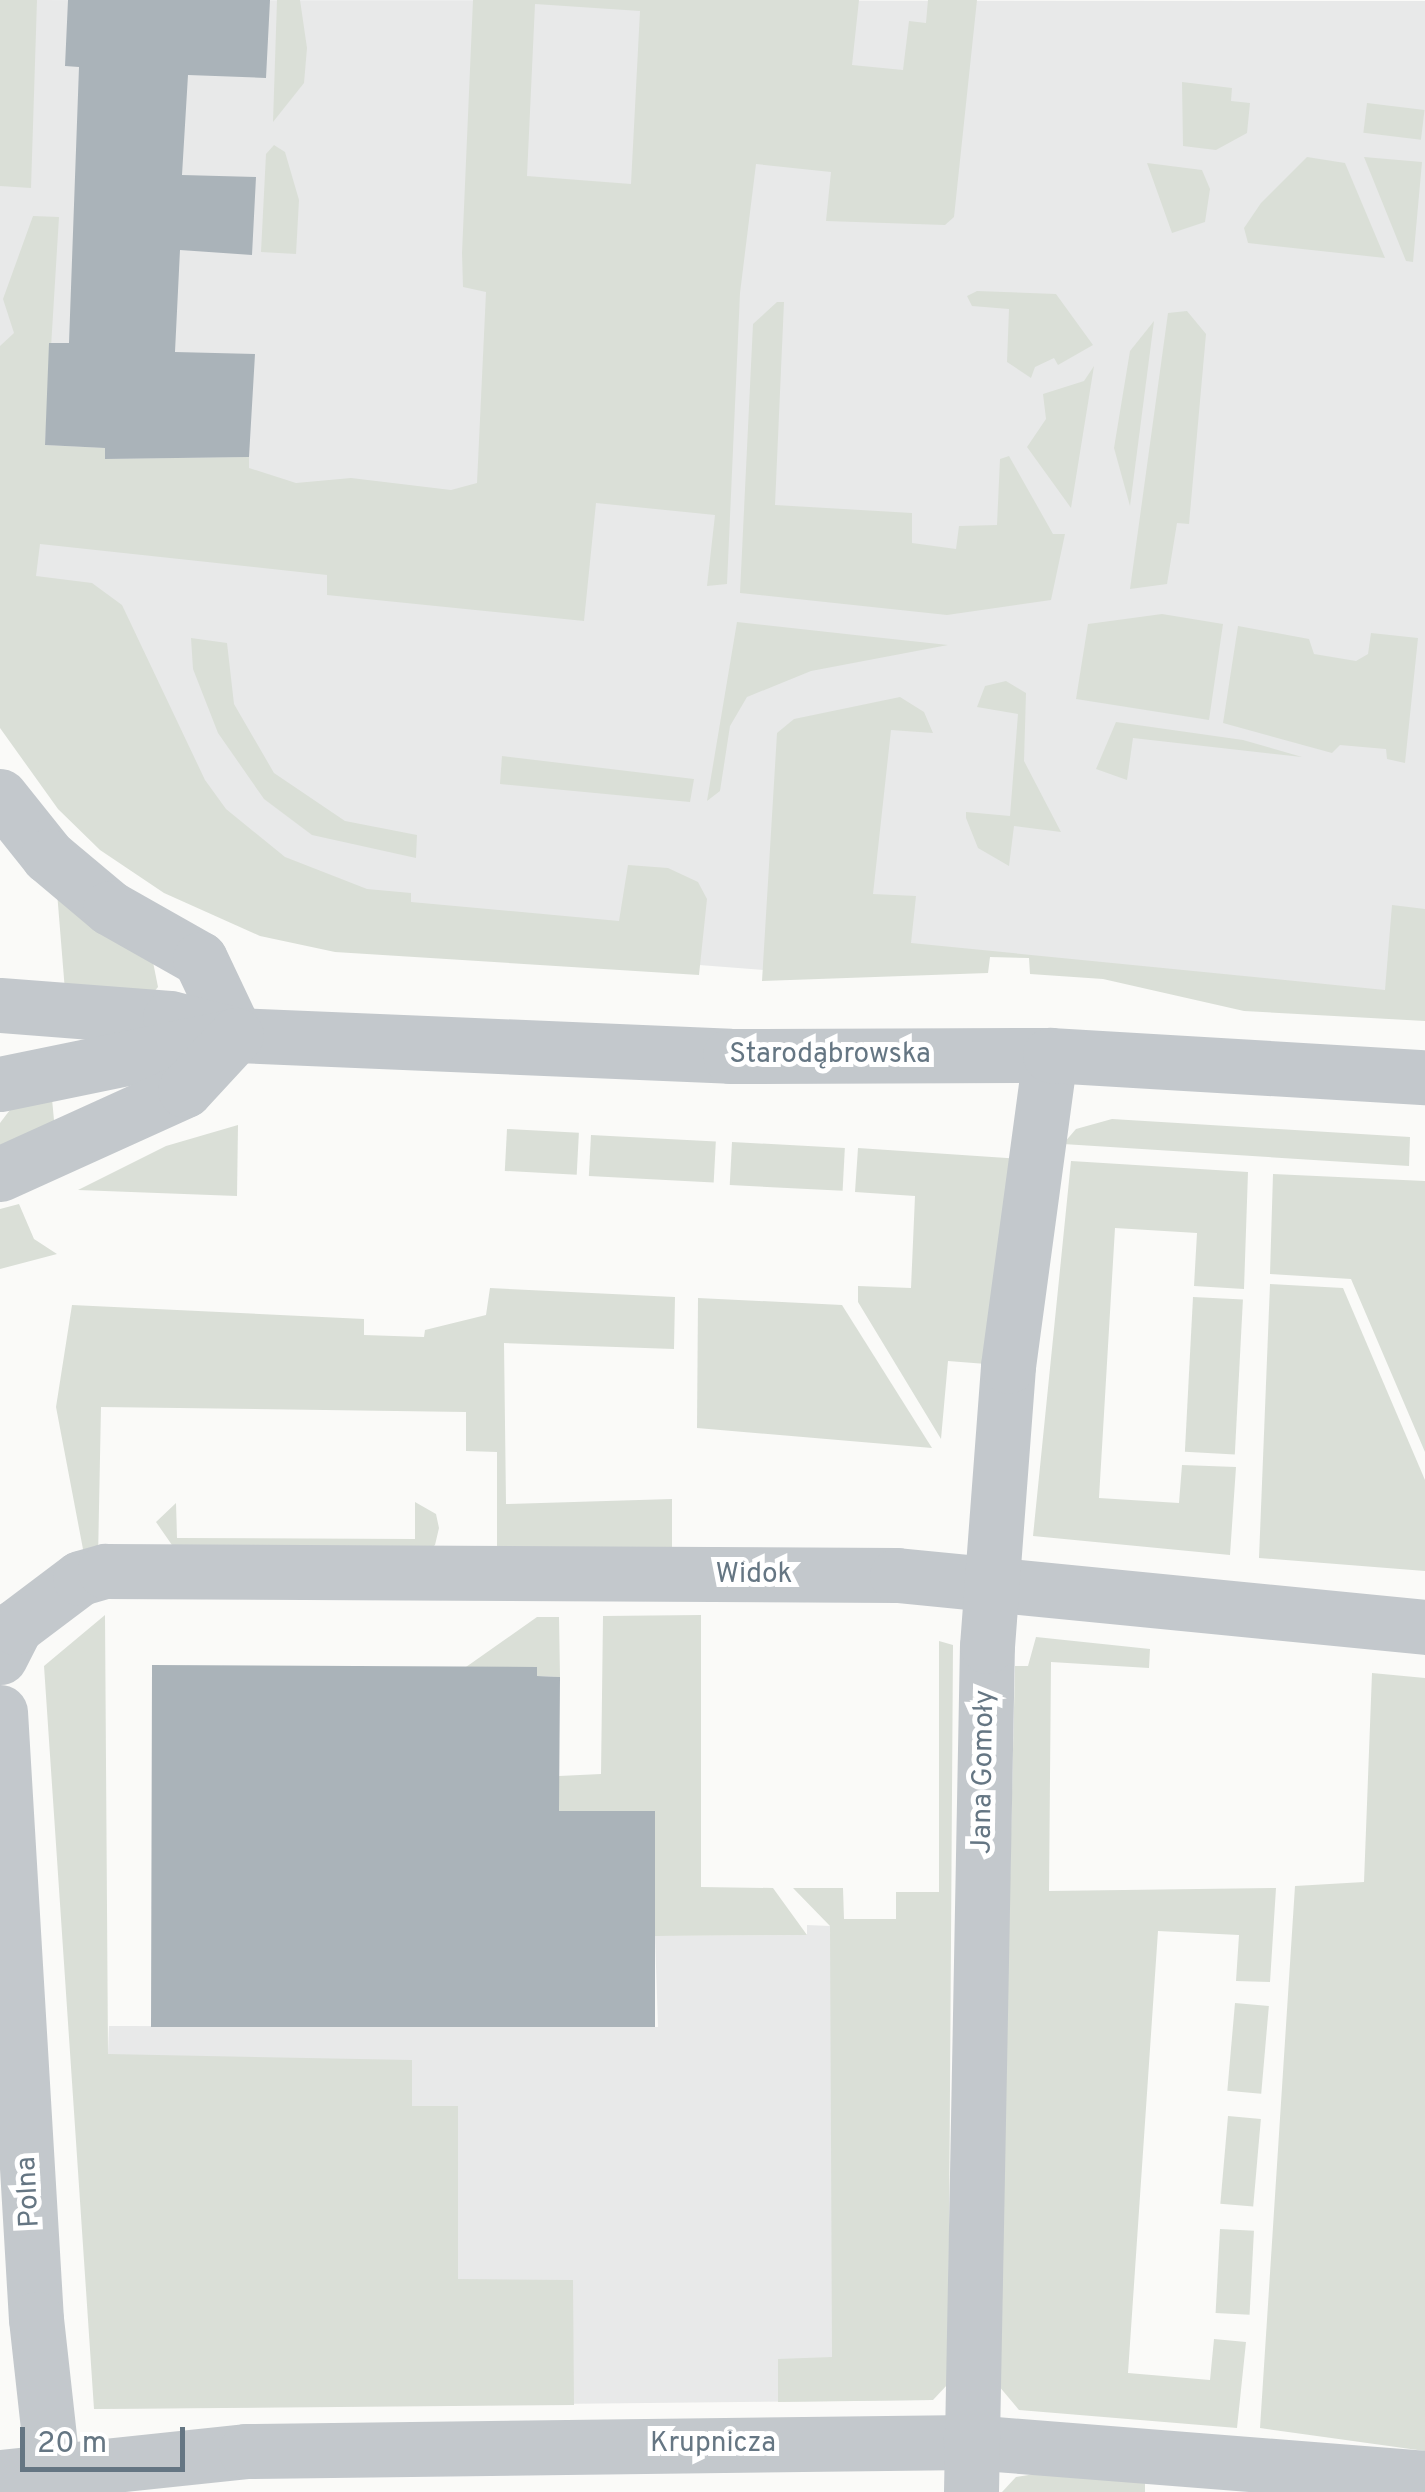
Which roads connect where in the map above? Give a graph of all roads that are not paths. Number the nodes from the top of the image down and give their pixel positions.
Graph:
1 (0, 796) edge
2 (0, 1005) edge
3 (0, 1019) edge
4 (236, 1035) junction
5 (1050, 1056) junction
6 (0, 1068) edge
7 (1425, 1077) edge
8 (0, 1084) edge
9 (0, 1174) edge
10 (993, 1580) junction
11 (1425, 1627) edge
12 (0, 1657) edge
13 (0, 1712) edge
14 (6, 1909) edge
15 (971, 2467) edge
16 (0, 2477) edge
17 (1425, 2478) edge
18 (54, 2481) edge

1 - 4 street
2 - 4 street, Starodąbrowska
3 - 6 street
4 - 5 street, Starodąbrowska
4 - 8 street, Starodąbrowska
4 - 9 street
5 - 7 street, Starodąbrowska
5 - 10 street, Jana Gomoły
10 - 11 street, Widok
10 - 12 street, Widok
10 - 15 street, Jana Gomoły
13 - 14 street, Polna
14 - 18 street, Polna
15 - 17 street, Krupnicza
15 - 18 street, Krupnicza
16 - 18 street, Krupnicza

